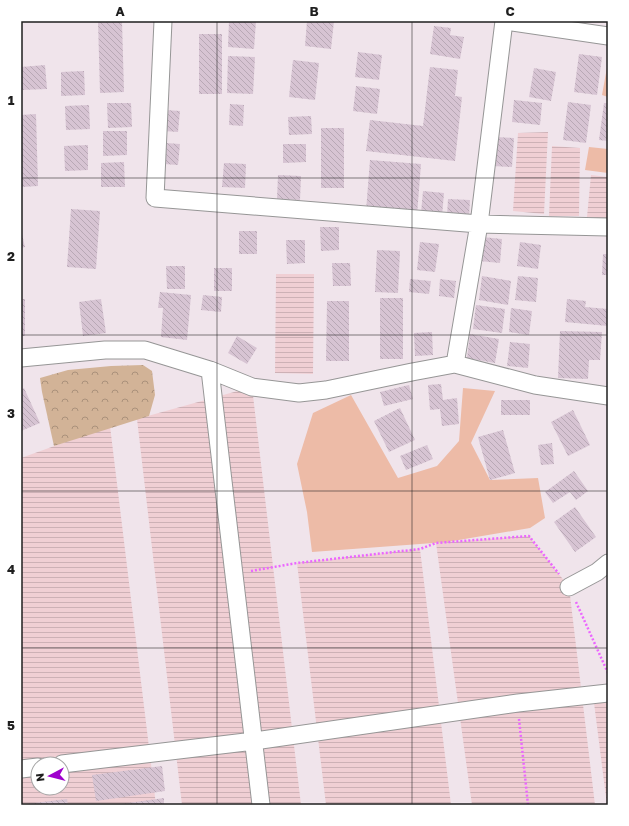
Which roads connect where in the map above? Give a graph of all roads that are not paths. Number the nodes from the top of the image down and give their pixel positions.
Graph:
1 (163, 21) edge
2 (505, 21) edge
3 (608, 36) edge
4 (479, 224) junction
5 (608, 227) edge
6 (21, 358) edge
7 (454, 364) junction
8 (210, 370) junction
9 (608, 396) edge
10 (608, 563) edge
11 (569, 587) road end
12 (608, 693) edge
13 (254, 741) junction
14 (70, 763) edge
15 (261, 805) edge

1 - 4 street
2 - 3 street
2 - 4 street
4 - 5 street
4 - 7 street
6 - 8 street
7 - 8 street
7 - 9 street
8 - 13 street
10 - 11 street
12 - 13 street
13 - 14 street
13 - 15 street

